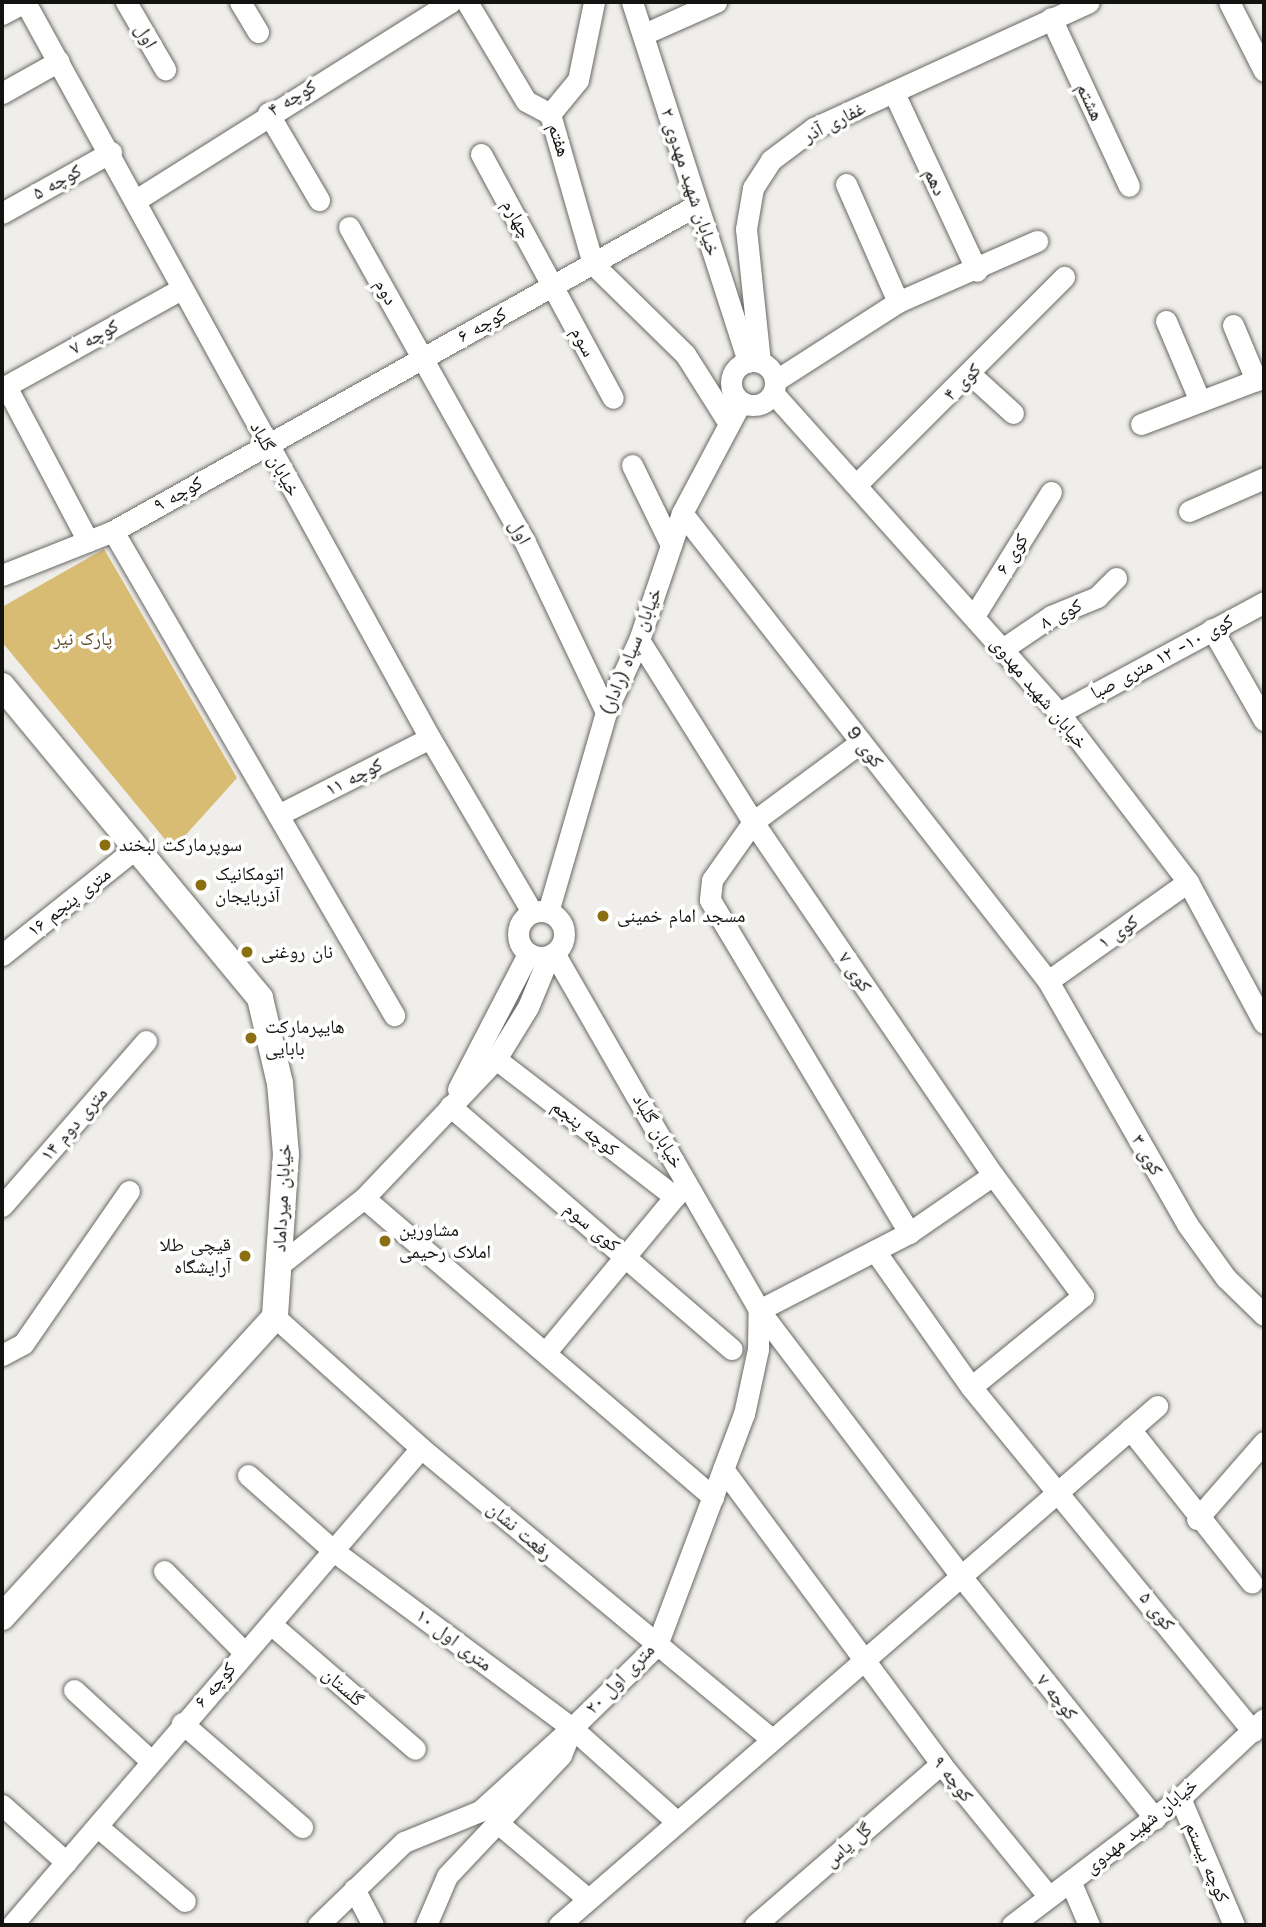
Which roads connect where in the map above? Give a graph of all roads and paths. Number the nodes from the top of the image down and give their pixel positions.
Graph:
1 (25, 2) edge
2 (126, 2) edge
3 (240, 2) edge
4 (451, 2) edge
5 (467, 2) edge
6 (594, 2) edge
7 (632, 2) edge
8 (716, 2) edge
9 (1089, 2) edge
10 (1229, 2) edge
11 (2, 14) edge
12 (1051, 18) junction
13 (258, 32) dead end
14 (644, 34) junction
15 (59, 61) junction
16 (165, 69) dead end
17 (1264, 71) edge
18 (2, 93) edge
19 (894, 93) junction
20 (268, 113) junction
21 (550, 114) junction
22 (111, 152) junction
23 (481, 154) dead end
24 (846, 184) dead end
25 (1129, 186) dead end
26 (136, 200) junction
27 (318, 200) dead end
28 (697, 205) junction
29 (2, 213) edge
30 (349, 227) dead end
31 (1037, 241) dead end
32 (593, 264) junction
33 (977, 271) junction
34 (1064, 277) dead end
35 (554, 285) junction
36 (181, 289) junction
37 (898, 302) junction
38 (1166, 321) dead end
39 (1233, 325) dead end
40 (423, 358) junction
41 (754, 362) junction
42 (970, 374) junction
43 (1260, 379) edge
44 (774, 387) junction
45 (613, 398) dead end
46 (1200, 401) junction
47 (741, 402) junction
48 (1013, 413) dead end
49 (728, 422) junction
50 (1140, 424) dead end
51 (267, 444) junction
52 (632, 464) dead end
53 (1264, 478) edge
54 (858, 484) junction
55 (1051, 492) dead end
56 (1189, 511) dead end
57 (682, 513) junction
58 (113, 531) junction
59 (88, 541) junction
60 (671, 545) junction
61 (2, 575) edge
62 (1116, 578) dead end
63 (1264, 602) edge
64 (974, 616) junction
65 (1212, 629) junction
66 (639, 640) junction
67 (1004, 648) junction
68 (2, 685) edge
69 (606, 712) junction
70 (1059, 713) junction
71 (1264, 720) edge
72 (430, 738) junction
73 (861, 742) junction
74 (278, 815) junction
75 (753, 822) junction
76 (136, 848) junction
77 (1188, 883) junction
78 (540, 912) junction
79 (543, 954) junction
80 (2, 955) edge
81 (1048, 981) junction
82 (394, 1015) dead end
83 (1264, 1023) edge
84 (146, 1041) dead end
85 (496, 1059) junction
86 (450, 1106) junction
87 (993, 1175) junction
88 (681, 1189) junction
89 (129, 1191) dead end
90 (363, 1198) junction
91 (2, 1206) edge
92 (909, 1233) junction
93 (876, 1251) junction
94 (626, 1256) junction
95 (278, 1266) junction
96 (759, 1310) junction
97 (1264, 1315) edge
98 (275, 1317) junction
99 (732, 1349) dead end
100 (545, 1353) junction
101 (2, 1355) edge
102 (971, 1387) junction
103 (1157, 1406) dead end
104 (1130, 1429) junction
105 (1264, 1442) edge
106 (421, 1448) junction
107 (723, 1469) junction
108 (248, 1475) dead end
109 (1061, 1492) junction
110 (713, 1497) junction
111 (1197, 1519) junction
112 (335, 1552) junction
113 (164, 1571) dead end
114 (960, 1575) junction
115 (1252, 1583) dead end
116 (2, 1618) edge
117 (272, 1625) junction
118 (657, 1645) junction
119 (244, 1653) junction
120 (862, 1657) junction
121 (74, 1690) dead end
122 (182, 1723) junction
123 (1259, 1725) edge
124 (572, 1728) junction
125 (771, 1739) junction
126 (415, 1749) dead end
127 (151, 1761) junction
128 (941, 1764) junction
129 (1180, 1798) junction
130 (2, 1805) edge
131 (1155, 1818) junction
132 (676, 1821) junction
133 (499, 1824) junction
134 (98, 1827) junction
135 (302, 1827) dead end
136 (66, 1862) junction
137 (1071, 1883) junction
138 (354, 1889) junction
139 (587, 1898) junction
140 (1049, 1898) junction
141 (185, 1902) dead end
142 (429, 1923) edge
143 (16, 1924) edge
144 (318, 1925) edge
145 (373, 1925) edge
146 (559, 1925) edge
147 (755, 1925) edge
148 (1012, 1925) edge
149 (1089, 1925) edge
150 (1234, 1925) edge

1 - 11 street
1 - 15 street, خیابان گلباد
2 - 16 street, اول
3 - 13 street
4 - 20 street, کوچه ۴
5 - 21 street, هفتم
6 - 21 street
7 - 14 street, خیابان شهید مهدوی ۲
8 - 14 street
9 - 12 street, غفاری آذر
10 - 17 street
12 - 19 street, غفاری آذر
12 - 25 street, هشتم
14 - 28 street, خیابان شهید مهدوی ۲
15 - 18 street
15 - 22 street, خیابان گلباد
19 - 33 street, دهم
19 - 41 street, غفاری آذر
20 - 26 street, کوچه ۴
20 - 27 street
21 - 32 street, هفتم
22 - 26 street, خیابان گلباد
22 - 29 street, کوچه ۵
23 - 35 street, چهارم
24 - 37 street
26 - 36 street, خیابان گلباد
28 - 32 street, کوچه ۶
28 - 41 street, خیابان شهید مهدوی ۲
30 - 40 street, دوم
31 - 33 street
32 - 35 street, کوچه ۶
32 - 49 street
33 - 37 street
34 - 42 street, کوی ۴
35 - 40 street, کوچه ۶
35 - 45 street, سوم
36 - 51 street, خیابان گلباد
36 - 59 street, کوچه ۷
37 - 44 street
38 - 46 street
39 - 43 street
40 - 51 street, کوچه ۶
40 - 69 street, اول
41 - 44 street
41 - 47 street
42 - 48 street
42 - 54 street, کوی ۴
43 - 46 street
44 - 47 street
44 - 54 street, خیابان شهید مهدوی
46 - 50 street
47 - 49 street, خیابان سپاه (رادار)
49 - 57 street, خیابان سپاه (رادار)
51 - 58 street, کوچه ۹
51 - 72 street, خیابان گلباد
52 - 60 street
53 - 56 street
54 - 64 street, خیابان شهید مهدوی
55 - 64 street, کوی ۶
57 - 60 street, خیابان سپاه (رادار)
57 - 73 street, کوی 9
58 - 59 street, کوچه ۹
58 - 74 street
59 - 61 street, کوچه ۹
60 - 66 street, خیابان سپاه (رادار)
62 - 67 street, کوی ۸
63 - 65 street, کوی ۱۰- ۱۲ متری صبا
64 - 67 street, خیابان شهید مهدوی
65 - 70 street, کوی ۱۰- ۱۲ متری صبا
65 - 71 street
66 - 69 street, خیابان سپاه (رادار)
66 - 75 street, کوی ۷
67 - 70 street, خیابان شهید مهدوی
68 - 76 main road, خیابان میرداماد
69 - 78 street, خیابان سپاه (رادار)
70 - 77 street, خیابان شهید مهدوی
72 - 74 street, کوچه ۱۱
72 - 78 street, خیابان گلباد
73 - 75 street
73 - 81 street, کوی 9
74 - 82 street
75 - 87 street, کوی ۷
75 - 92 street
76 - 80 street, ۱۶ متری پنجم
76 - 95 main road, خیابان میرداماد
77 - 81 street, کوی ۱
77 - 83 street, خیابان شهید مهدوی
78 - 79 street
78 - 79 street
79 - 85 street
79 - 86 street
79 - 88 street, خیابان گلباد
81 - 97 street, کوی ۳
84 - 91 street, ۱۴ متری دوم
85 - 86 street
85 - 88 street, کوچه پنجم
86 - 90 street
86 - 94 street, کوی سوم
87 - 92 street
87 - 102 street, کوی ۷
88 - 94 street
88 - 96 street, خیابان گلباد
89 - 101 street
90 - 95 street
90 - 100 street
92 - 93 street
93 - 96 street
93 - 102 street, کوی ۵
94 - 99 street, کوی سوم
94 - 100 street
95 - 98 main road, خیابان میرداماد
96 - 107 street, ۲۰ متری اول
96 - 114 street, خیابان گلباد
98 - 106 street, رفعت نشان
98 - 116 main road
100 - 110 street
102 - 109 street, کوی ۵
103 - 104 street
104 - 109 street
104 - 111 street
105 - 111 street
106 - 112 street, کوچه ۶
106 - 118 street, رفعت نشان
107 - 110 street, ۲۰ متری اول
107 - 120 street, کوچه ۹
108 - 112 street, ۱۰ متری اول
109 - 114 street
109 - 123 street, کوی ۵
110 - 118 street, ۲۰ متری اول
111 - 115 street
112 - 117 street, کوچه ۶
112 - 124 street, ۱۰ متری اول
113 - 119 street
114 - 120 street
114 - 131 street, کوچه ۷
117 - 119 street, کوچه ۶
117 - 126 street, گلستان
118 - 124 street, ۲۰ متری اول
118 - 125 street, رفعت نشان
119 - 122 street, کوچه ۶
120 - 125 street
120 - 128 street, کوچه ۹
121 - 127 street
122 - 127 street, کوچه ۶
122 - 135 street
123 - 129 street, خیابان شهید مهدوی
124 - 132 street, ۱۰ متری اول
124 - 133 street, ۲۰ متری اول
124 - 138 street
125 - 132 street
127 - 134 street, کوچه ۶
128 - 140 street, کوچه ۹
128 - 147 street, گل یاس
129 - 131 street, خیابان شهید مهدوی
129 - 150 street, کوچه بیستم
130 - 136 street
131 - 137 street, خیابان شهید مهدوی
132 - 139 street
133 - 139 street
133 - 142 street, ۲۰ متری اول
134 - 136 street, کوچه ۶
134 - 141 street
136 - 143 street, کوچه ۶
137 - 140 street, خیابان شهید مهدوی
137 - 149 street
138 - 144 street
138 - 145 street
139 - 146 street
140 - 148 street, خیابان شهید مهدوی

